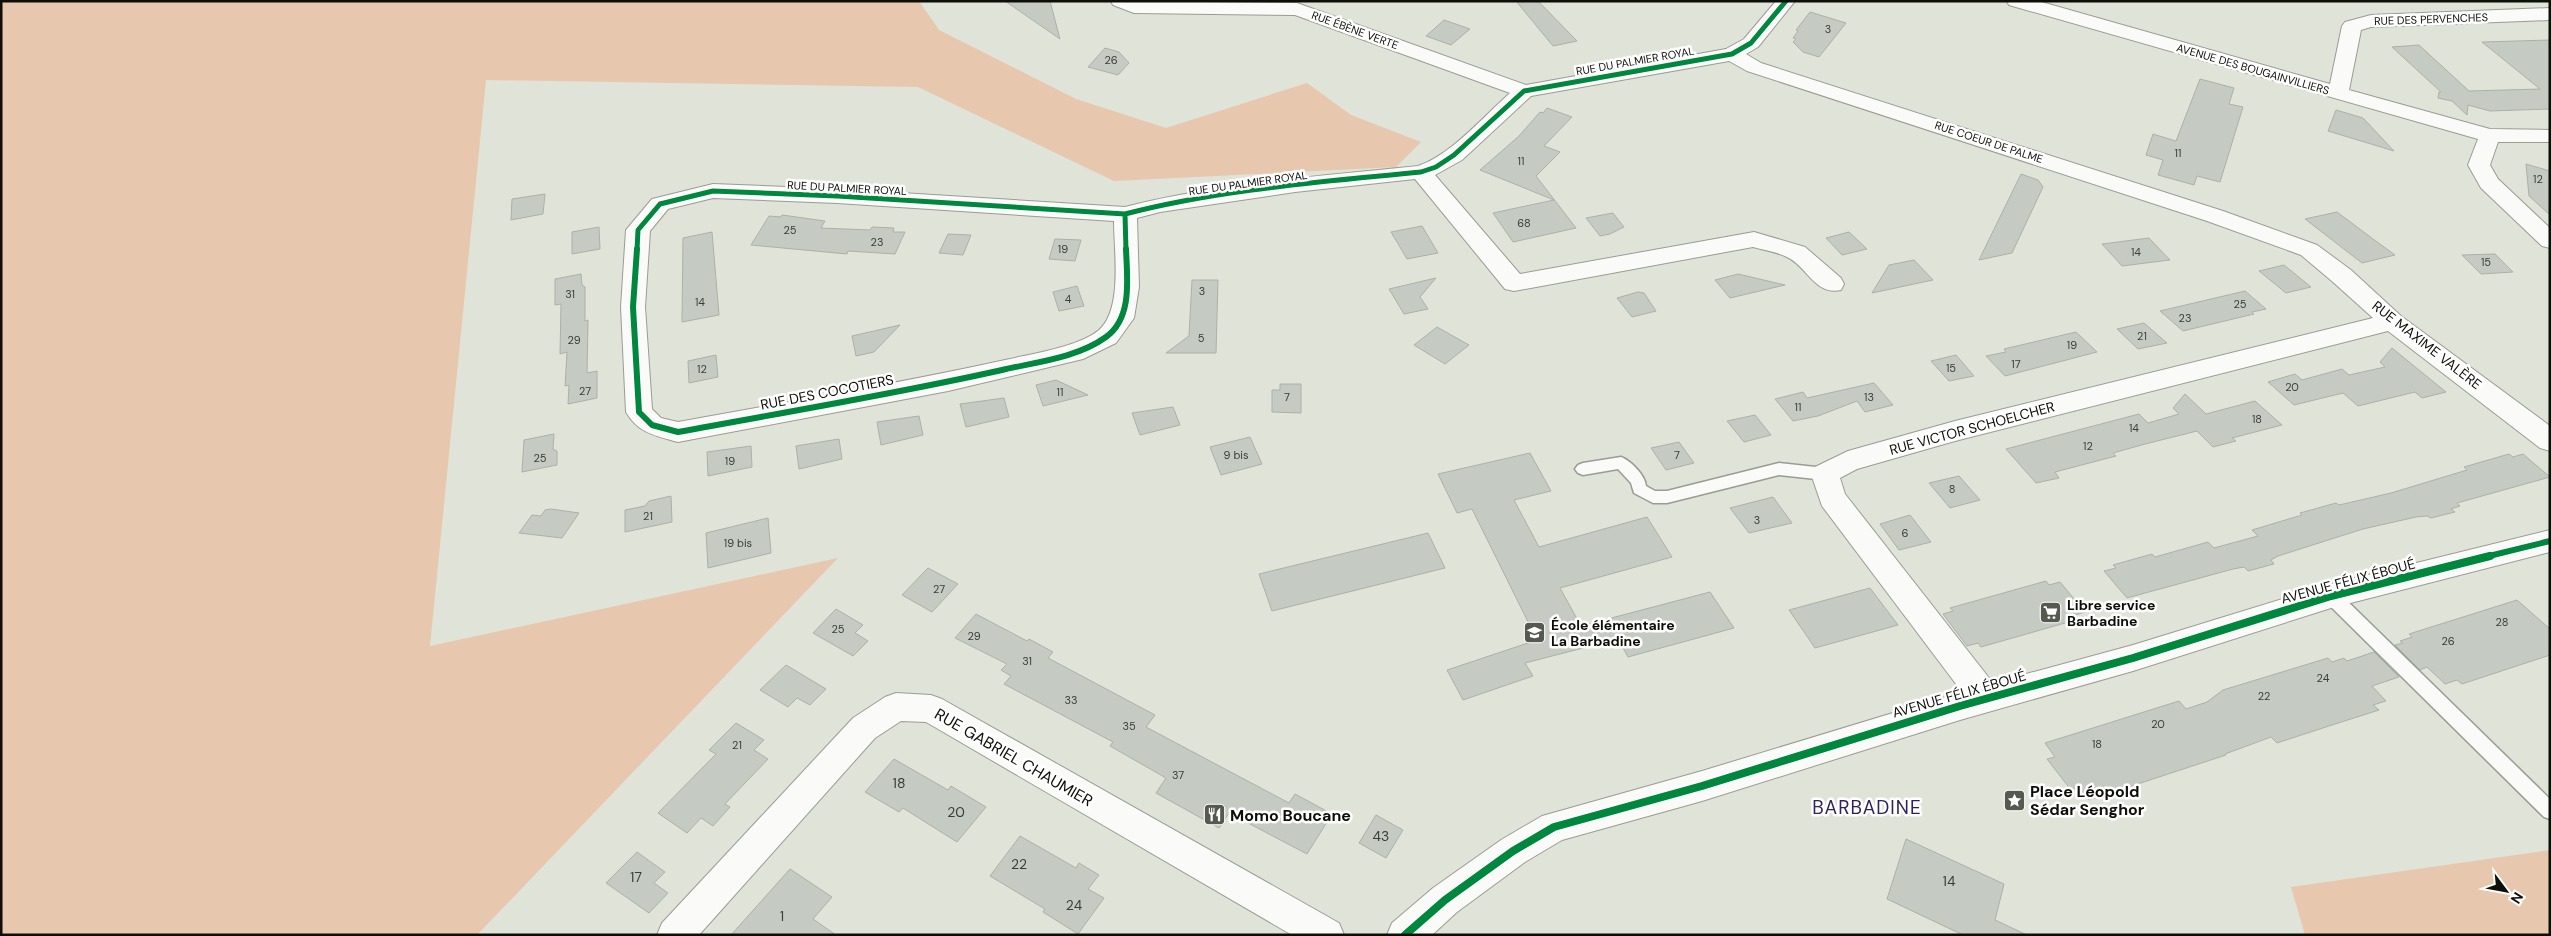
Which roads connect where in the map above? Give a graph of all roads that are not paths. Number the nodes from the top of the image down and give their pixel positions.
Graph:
1 (1120, 1) edge
2 (1786, 1) edge
3 (2016, 1) edge
4 (1300, 5) edge
5 (2550, 14) edge
6 (1732, 54) junction
7 (1524, 91) junction
8 (2338, 94) junction
9 (2490, 135) junction
10 (2550, 136) edge
11 (1421, 172) junction
12 (660, 204) joint
13 (1125, 214) junction
14 (2249, 227) joint
15 (2550, 241) edge
16 (1832, 284) dead end
17 (2392, 322) junction
18 (2550, 441) edge
19 (1583, 469) dead end
20 (1825, 474) junction
21 (2550, 541) edge
22 (2331, 596) junction
23 (1986, 699) junction
24 (2550, 811) edge
25 (674, 935) edge
26 (1326, 935) edge
27 (1405, 935) edge

1 - 4 street, RUE ÉBÈNE VERTE
2 - 6 street, RUE DU PALMIER ROYAL
3 - 8 street, AVENUE DES BOUGAINVILLIERS
4 - 7 street, RUE ÉBÈNE VERTE
5 - 8 street, RUE DES PERVENCHES
6 - 7 street, RUE DU PALMIER ROYAL
6 - 14 street, RUE COEUR DE PALME
7 - 11 street, RUE DU PALMIER ROYAL
8 - 9 street, AVENUE DES BOUGAINVILLIERS
9 - 10 street, AVENUE DES BOUGAINVILLIERS
9 - 15 street
11 - 13 street, RUE DU PALMIER ROYAL
11 - 16 street
12 - 13 street, RUE DU PALMIER ROYAL
12 - 13 street, RUE DES COCOTIERS
14 - 17 street, RUE MAXIME VALÈRE
17 - 18 street, RUE MAXIME VALÈRE
17 - 20 street, RUE VICTOR SCHOELCHER
19 - 20 lane
20 - 23 street
21 - 22 street, AVENUE FÉLIX ÉBOUÉ
22 - 23 street, AVENUE FÉLIX ÉBOUÉ
22 - 24 lane
23 - 27 street, AVENUE FÉLIX ÉBOUÉ
25 - 26 street, RUE GABRIEL CHAUMIER

